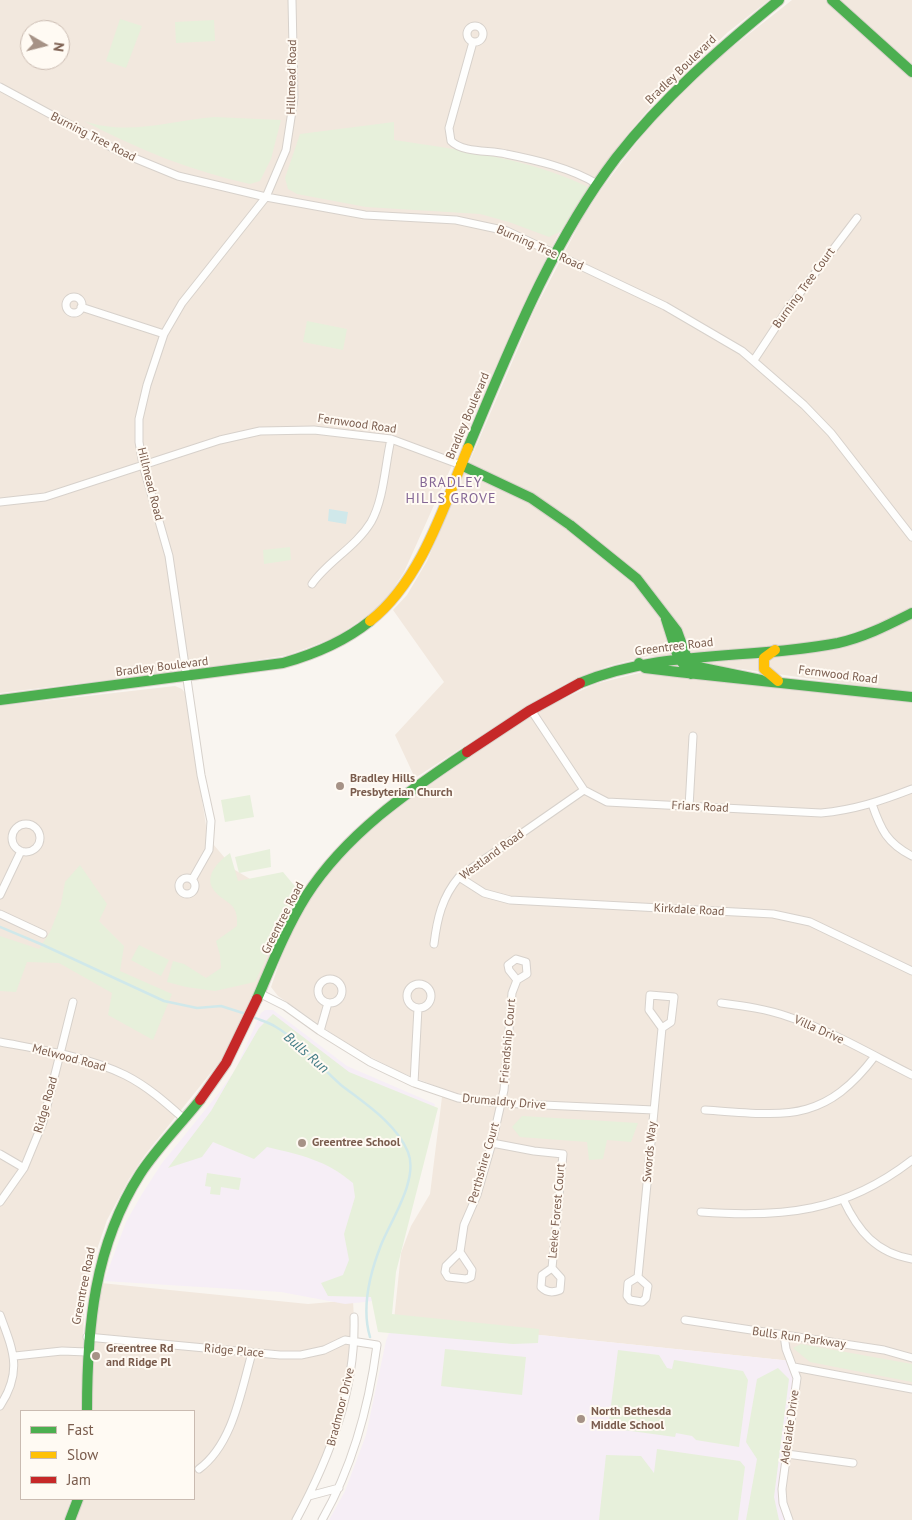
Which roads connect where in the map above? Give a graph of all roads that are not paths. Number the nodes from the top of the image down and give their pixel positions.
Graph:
1 (292, 0) edge
2 (779, 0) edge
3 (832, 0) edge
4 (472, 42) dead end
5 (912, 72) edge
6 (0, 87) edge
7 (597, 184) junction
8 (266, 197) junction
9 (857, 218) dead end
10 (555, 254) junction
11 (81, 307) dead end
12 (164, 334) junction
13 (754, 360) junction
14 (391, 439) junction
15 (460, 465) junction
16 (143, 466) junction
17 (0, 502) edge
18 (912, 536) edge
19 (312, 584) dead end
20 (912, 613) edge
21 (776, 650) junction
22 (682, 657) junction
23 (639, 663) junction
24 (691, 674) junction
25 (188, 677) junction
26 (760, 680) junction
27 (779, 682) junction
28 (912, 697) edge
29 (0, 700) edge
30 (531, 710) junction
31 (693, 736) dead end
32 (912, 789) edge
33 (584, 790) junction
34 (872, 804) junction
35 (689, 807) junction
36 (21, 851) junction
37 (912, 856) edge
38 (459, 877) junction
39 (192, 880) dead end
40 (0, 895) edge
41 (0, 914) edge
42 (43, 934) dead end
43 (434, 944) dead end
44 (912, 971) edge
45 (517, 980) dead end
46 (261, 994) junction
47 (73, 1002) dead end
48 (328, 1003) dead end
49 (721, 1003) dead end
50 (418, 1008) dead end
51 (662, 1028) junction
52 (320, 1031) junction
53 (0, 1042) edge
54 (60, 1054) junction
55 (875, 1056) junction
56 (912, 1075) edge
57 (414, 1083) junction
58 (499, 1103) junction
59 (654, 1110) junction
60 (705, 1110) dead end
61 (184, 1118) junction
62 (492, 1142) junction
63 (0, 1154) edge
64 (912, 1160) edge
65 (24, 1168) junction
66 (843, 1199) junction
67 (0, 1202) edge
68 (701, 1212) dead end
69 (460, 1252) dead end
70 (912, 1259) edge
71 (552, 1268) dead end
72 (638, 1277) dead end
73 (0, 1314) edge
74 (354, 1317) dead end
75 (685, 1320) dead end
76 (784, 1334) junction
77 (88, 1337) junction
78 (355, 1341) junction
79 (377, 1345) joint
80 (87, 1352) junction
81 (252, 1353) junction
82 (15, 1356) junction
83 (912, 1358) edge
84 (794, 1367) junction
85 (912, 1389) edge
86 (0, 1406) edge
87 (87, 1410) edge
88 (787, 1454) junction
89 (853, 1463) dead end
90 (199, 1469) dead end
91 (339, 1488) junction
92 (309, 1496) junction
93 (78, 1500) edge
94 (70, 1520) edge
95 (296, 1520) edge
96 (322, 1520) edge
97 (789, 1520) edge

1 - 8 street, Hillmead Road
2 - 7 main road, Bradley Boulevard
3 - 5 main road
4 - 7 street
6 - 8 street, Burning Tree Road
7 - 10 main road, Bradley Boulevard
8 - 10 street, Burning Tree Road
8 - 12 street, Hillmead Road
9 - 13 street, Burning Tree Court
10 - 13 street, Burning Tree Road
10 - 15 main road, Bradley Boulevard
11 - 12 street
12 - 16 street, Hillmead Road
13 - 18 street, Burning Tree Road
14 - 15 street, Fernwood Road
14 - 16 street, Fernwood Road
14 - 19 street
15 - 22 main road, Fernwood Road
15 - 25 main road, Bradley Boulevard
16 - 17 street, Fernwood Road
16 - 25 street, Hillmead Road
20 - 21 main road, Greentree Road
21 - 22 main road, Greentree Road
21 - 27 main road
22 - 23 main road, Greentree Road
22 - 24 main road, Fernwood Road
22 - 26 main road, Fernwood Road
23 - 24 main road
23 - 30 main road, Greentree Road
24 - 26 main road, Fernwood Road
25 - 29 main road, Bradley Boulevard
25 - 39 street, Hillmead Road
26 - 27 main road, Fernwood Road
27 - 28 main road, Fernwood Road
30 - 33 street, Friars Road
30 - 46 main road, Greentree Road
31 - 35 street
32 - 34 street, Friars Road
33 - 35 street, Friars Road
33 - 38 street, Westland Road
34 - 35 street, Friars Road
34 - 37 street
36 - 36 street
36 - 40 street
38 - 43 street, Westland Road
38 - 44 street, Kirkdale Road
41 - 42 street
45 - 58 street, Friendship Court
46 - 52 street, Drumaldry Drive
46 - 61 main road, Greentree Road
47 - 54 street, Ridge Road
48 - 52 street
49 - 55 street, Villa Drive
50 - 57 street
51 - 51 street, Swords Way
51 - 59 street, Swords Way
52 - 57 street, Drumaldry Drive
53 - 54 street, Melwood Road
54 - 61 street, Melwood Road
54 - 65 street, Ridge Road
55 - 56 street, Villa Drive
55 - 60 street
57 - 58 street, Drumaldry Drive
58 - 59 street, Drumaldry Drive
58 - 62 street, Perthshire Court
59 - 72 street, Swords Way
61 - 77 main road, Greentree Road
62 - 69 street, Perthshire Court
62 - 71 street, Leeke Forest Court
63 - 65 street
64 - 66 street
65 - 67 street, Ridge Road
66 - 68 street
66 - 70 street
73 - 82 street
74 - 78 street, Bradmoor Drive
75 - 76 street, Bulls Run Parkway
76 - 83 street, Bulls Run Parkway
76 - 84 street, Adelaide Drive
77 - 80 main road, Greentree Road
77 - 81 street, Ridge Place
78 - 79 street, Ridge Place
78 - 81 street, Ridge Place
78 - 92 street, Bradmoor Drive
79 - 91 street, Bradmoor Drive
80 - 82 street
80 - 87 main road, Greentree Road
81 - 90 street
82 - 86 street
84 - 85 street
84 - 88 street, Adelaide Drive
88 - 89 street
88 - 97 street, Adelaide Drive
91 - 92 street
91 - 96 street, Bradmoor Drive
92 - 95 street, Bradmoor Drive
93 - 94 main road

